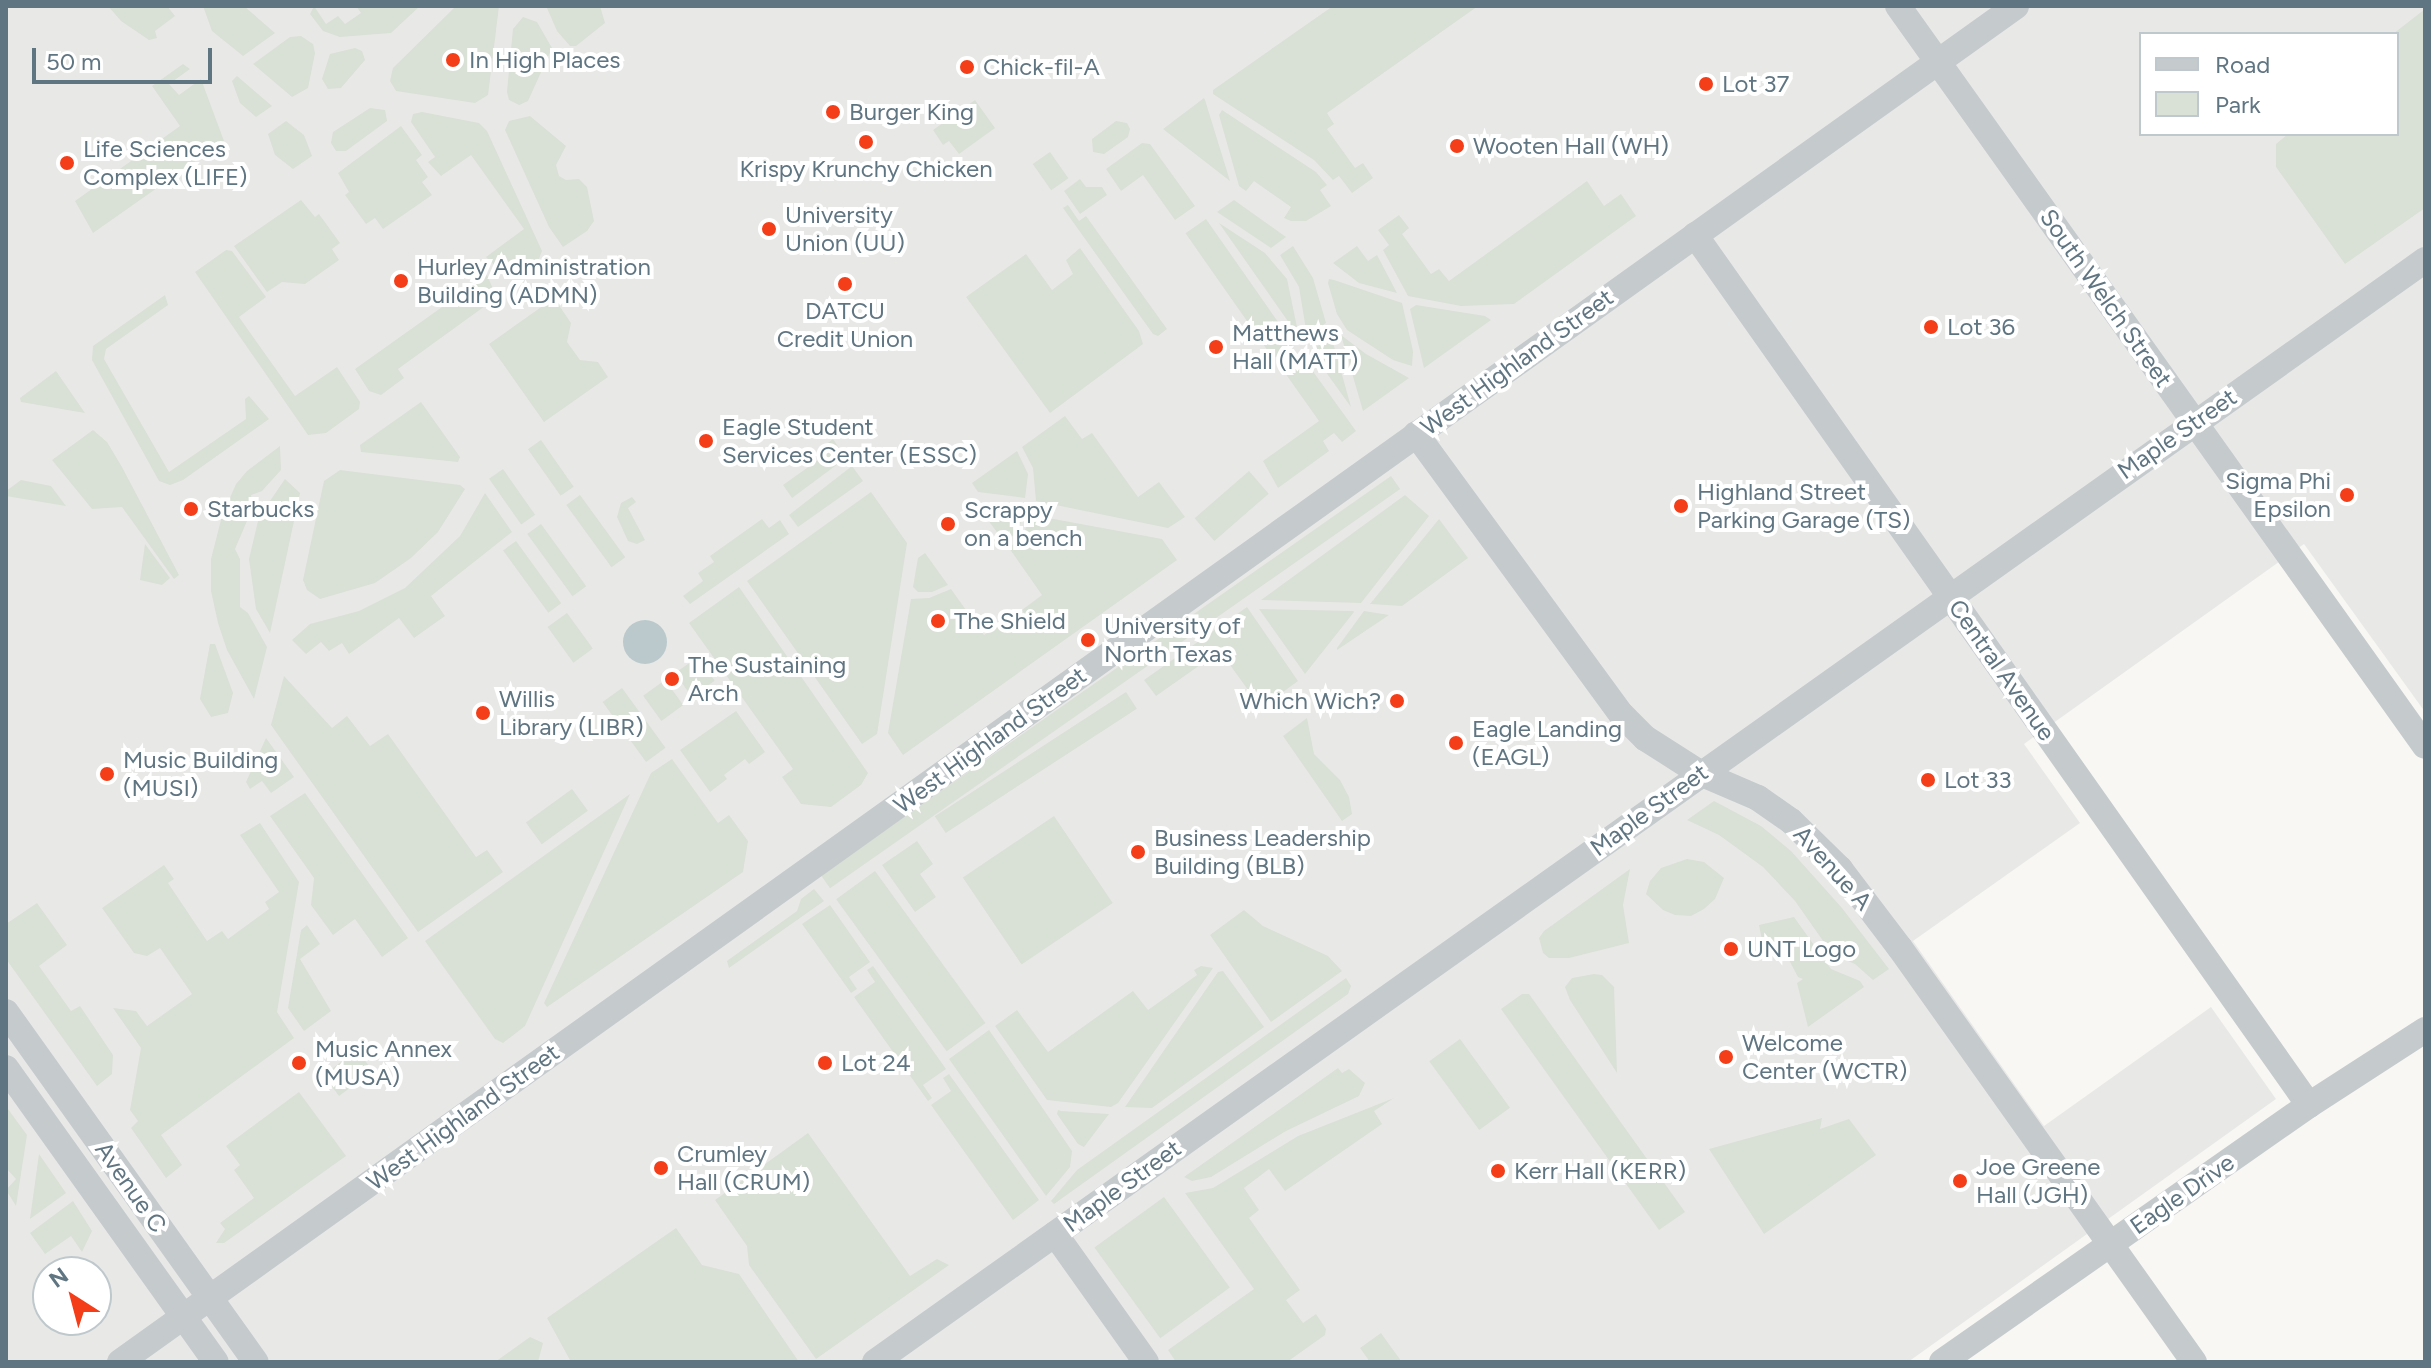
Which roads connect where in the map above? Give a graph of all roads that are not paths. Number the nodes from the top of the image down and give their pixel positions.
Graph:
1 (1898, 6) edge
2 (2016, 6) edge
3 (1938, 61) junction
4 (1695, 235) junction
5 (2425, 260) edge
6 (2194, 422) junction
7 (1416, 434) junction
8 (1949, 596) junction
9 (2425, 746) edge
10 (1700, 773) junction
11 (6, 1012) edge
12 (2425, 1030) edge
13 (6, 1068) edge
14 (2309, 1105) junction
15 (1055, 1234) junction
16 (2111, 1244) junction
17 (209, 1299) junction
18 (184, 1317) junction
19 (120, 1362) edge
20 (216, 1362) edge
21 (256, 1362) edge
22 (875, 1362) edge
23 (1146, 1362) edge
24 (1942, 1362) edge
25 (2194, 1362) edge

1 - 3 street, South Welch Street
2 - 3 street, West Highland Street
3 - 4 street, West Highland Street
3 - 6 street, South Welch Street
4 - 7 street, West Highland Street
4 - 8 street, Central Avenue
5 - 6 street, Maple Street
6 - 8 street, Maple Street
6 - 9 street, South Welch Street
7 - 10 street, Avenue A
7 - 17 street, West Highland Street
8 - 10 street, Maple Street
8 - 14 street, Central Avenue
10 - 15 street, Maple Street
10 - 16 street, Avenue A
11 - 17 street, Avenue C
12 - 14 street, Eagle Drive
13 - 18 street, Avenue C
14 - 16 street, Eagle Drive
15 - 22 street, Maple Street
15 - 23 street
16 - 24 street, Eagle Drive
16 - 25 street, Avenue A
17 - 18 street, West Highland Street
17 - 21 street, Avenue C
18 - 19 street, West Highland Street
18 - 20 street, Avenue C

